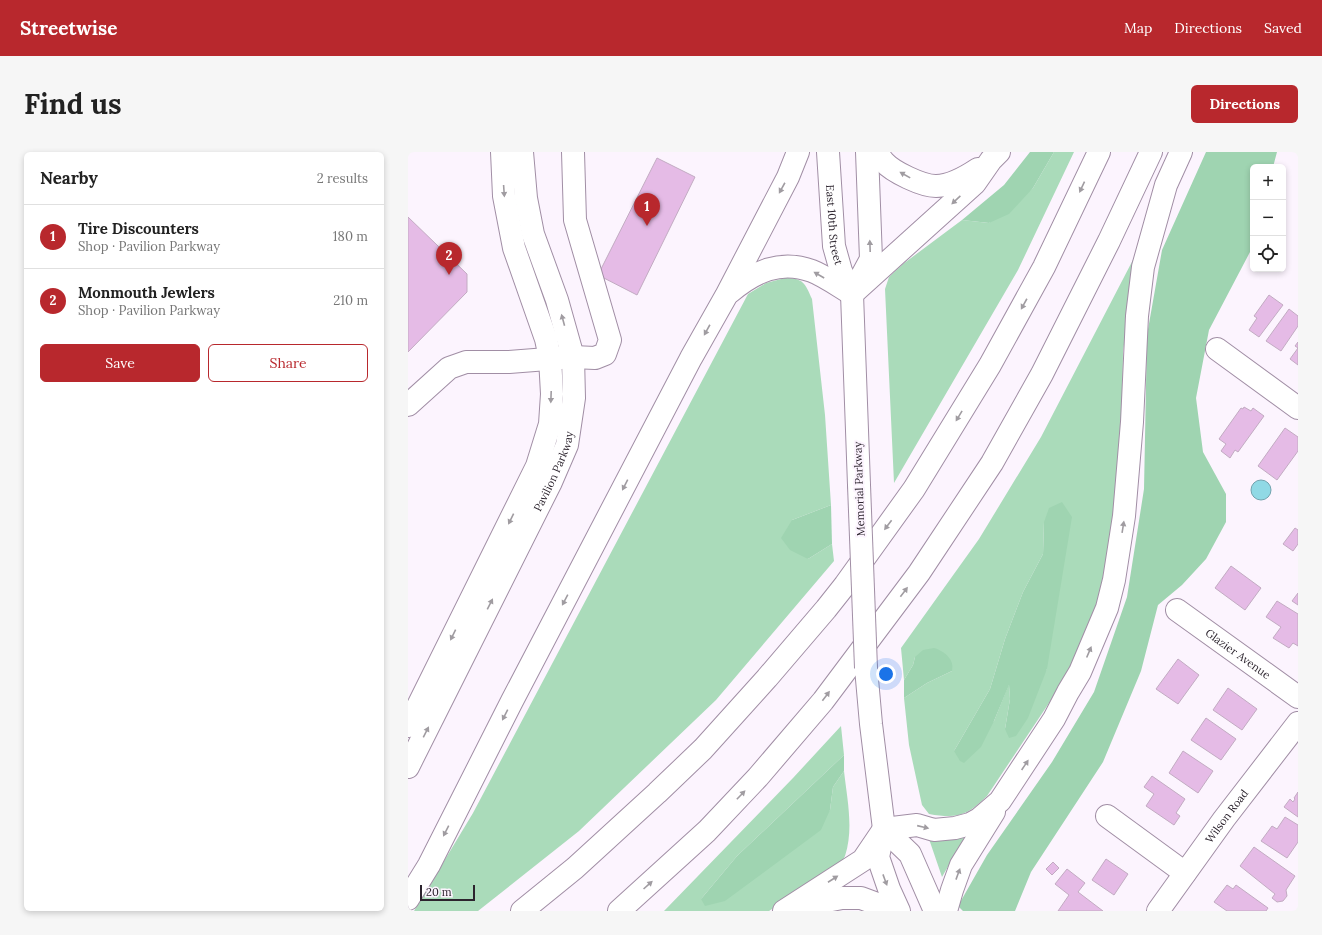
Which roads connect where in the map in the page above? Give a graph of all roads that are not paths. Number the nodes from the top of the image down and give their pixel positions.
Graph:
1 (502, 152) edge
2 (522, 152) edge
3 (573, 152) edge
4 (798, 152) edge
5 (828, 152) edge
6 (866, 152) edge
7 (876, 152) edge
8 (1098, 152) edge
9 (1151, 152) edge
10 (1181, 152) edge
11 (995, 156) edge
12 (852, 294) junction
13 (726, 296) junction
14 (1217, 349) dead end
15 (573, 357) junction
16 (550, 358) junction
17 (408, 405) edge
18 (1298, 408) edge
19 (1177, 610) dead end
20 (1298, 697) edge
21 (1298, 723) edge
22 (408, 726) edge
23 (408, 767) edge
24 (1000, 801) junction
25 (1106, 816) dead end
26 (884, 829) junction
27 (1185, 873) junction
28 (408, 899) edge
29 (786, 909) edge
30 (522, 911) edge
31 (619, 911) edge
32 (898, 911) edge
33 (936, 911) edge
34 (946, 911) edge
35 (1158, 911) edge

1 -> 16 main road, Pavilion Parkway
15 -> 2 main road, Pavilion Parkway
3 - 15 main road
4 -> 13 main road
5 - 12 main road, East 10th Street
12 -> 6 main road
11 -> 7 main road
8 -> 30 main road
31 -> 9 main road
24 -> 10 main road
11 -> 12 main road
12 -> 13 main road
12 - 26 main road, Memorial Parkway, bridge
13 -> 28 main road
14 - 18 main road
15 - 16 main road
23 -> 15 main road, Pavilion Parkway
16 - 17 main road
16 -> 22 main road, Pavilion Parkway
19 - 20 main road, Glazier Avenue
21 - 27 main road, Wilson Road
26 -> 24 main road
34 -> 24 main road
25 - 27 main road
29 -> 26 main road
26 -> 32 main road, Memorial Parkway
26 - 33 main road
27 - 35 main road, Wilson Road
29 - 32 main road

